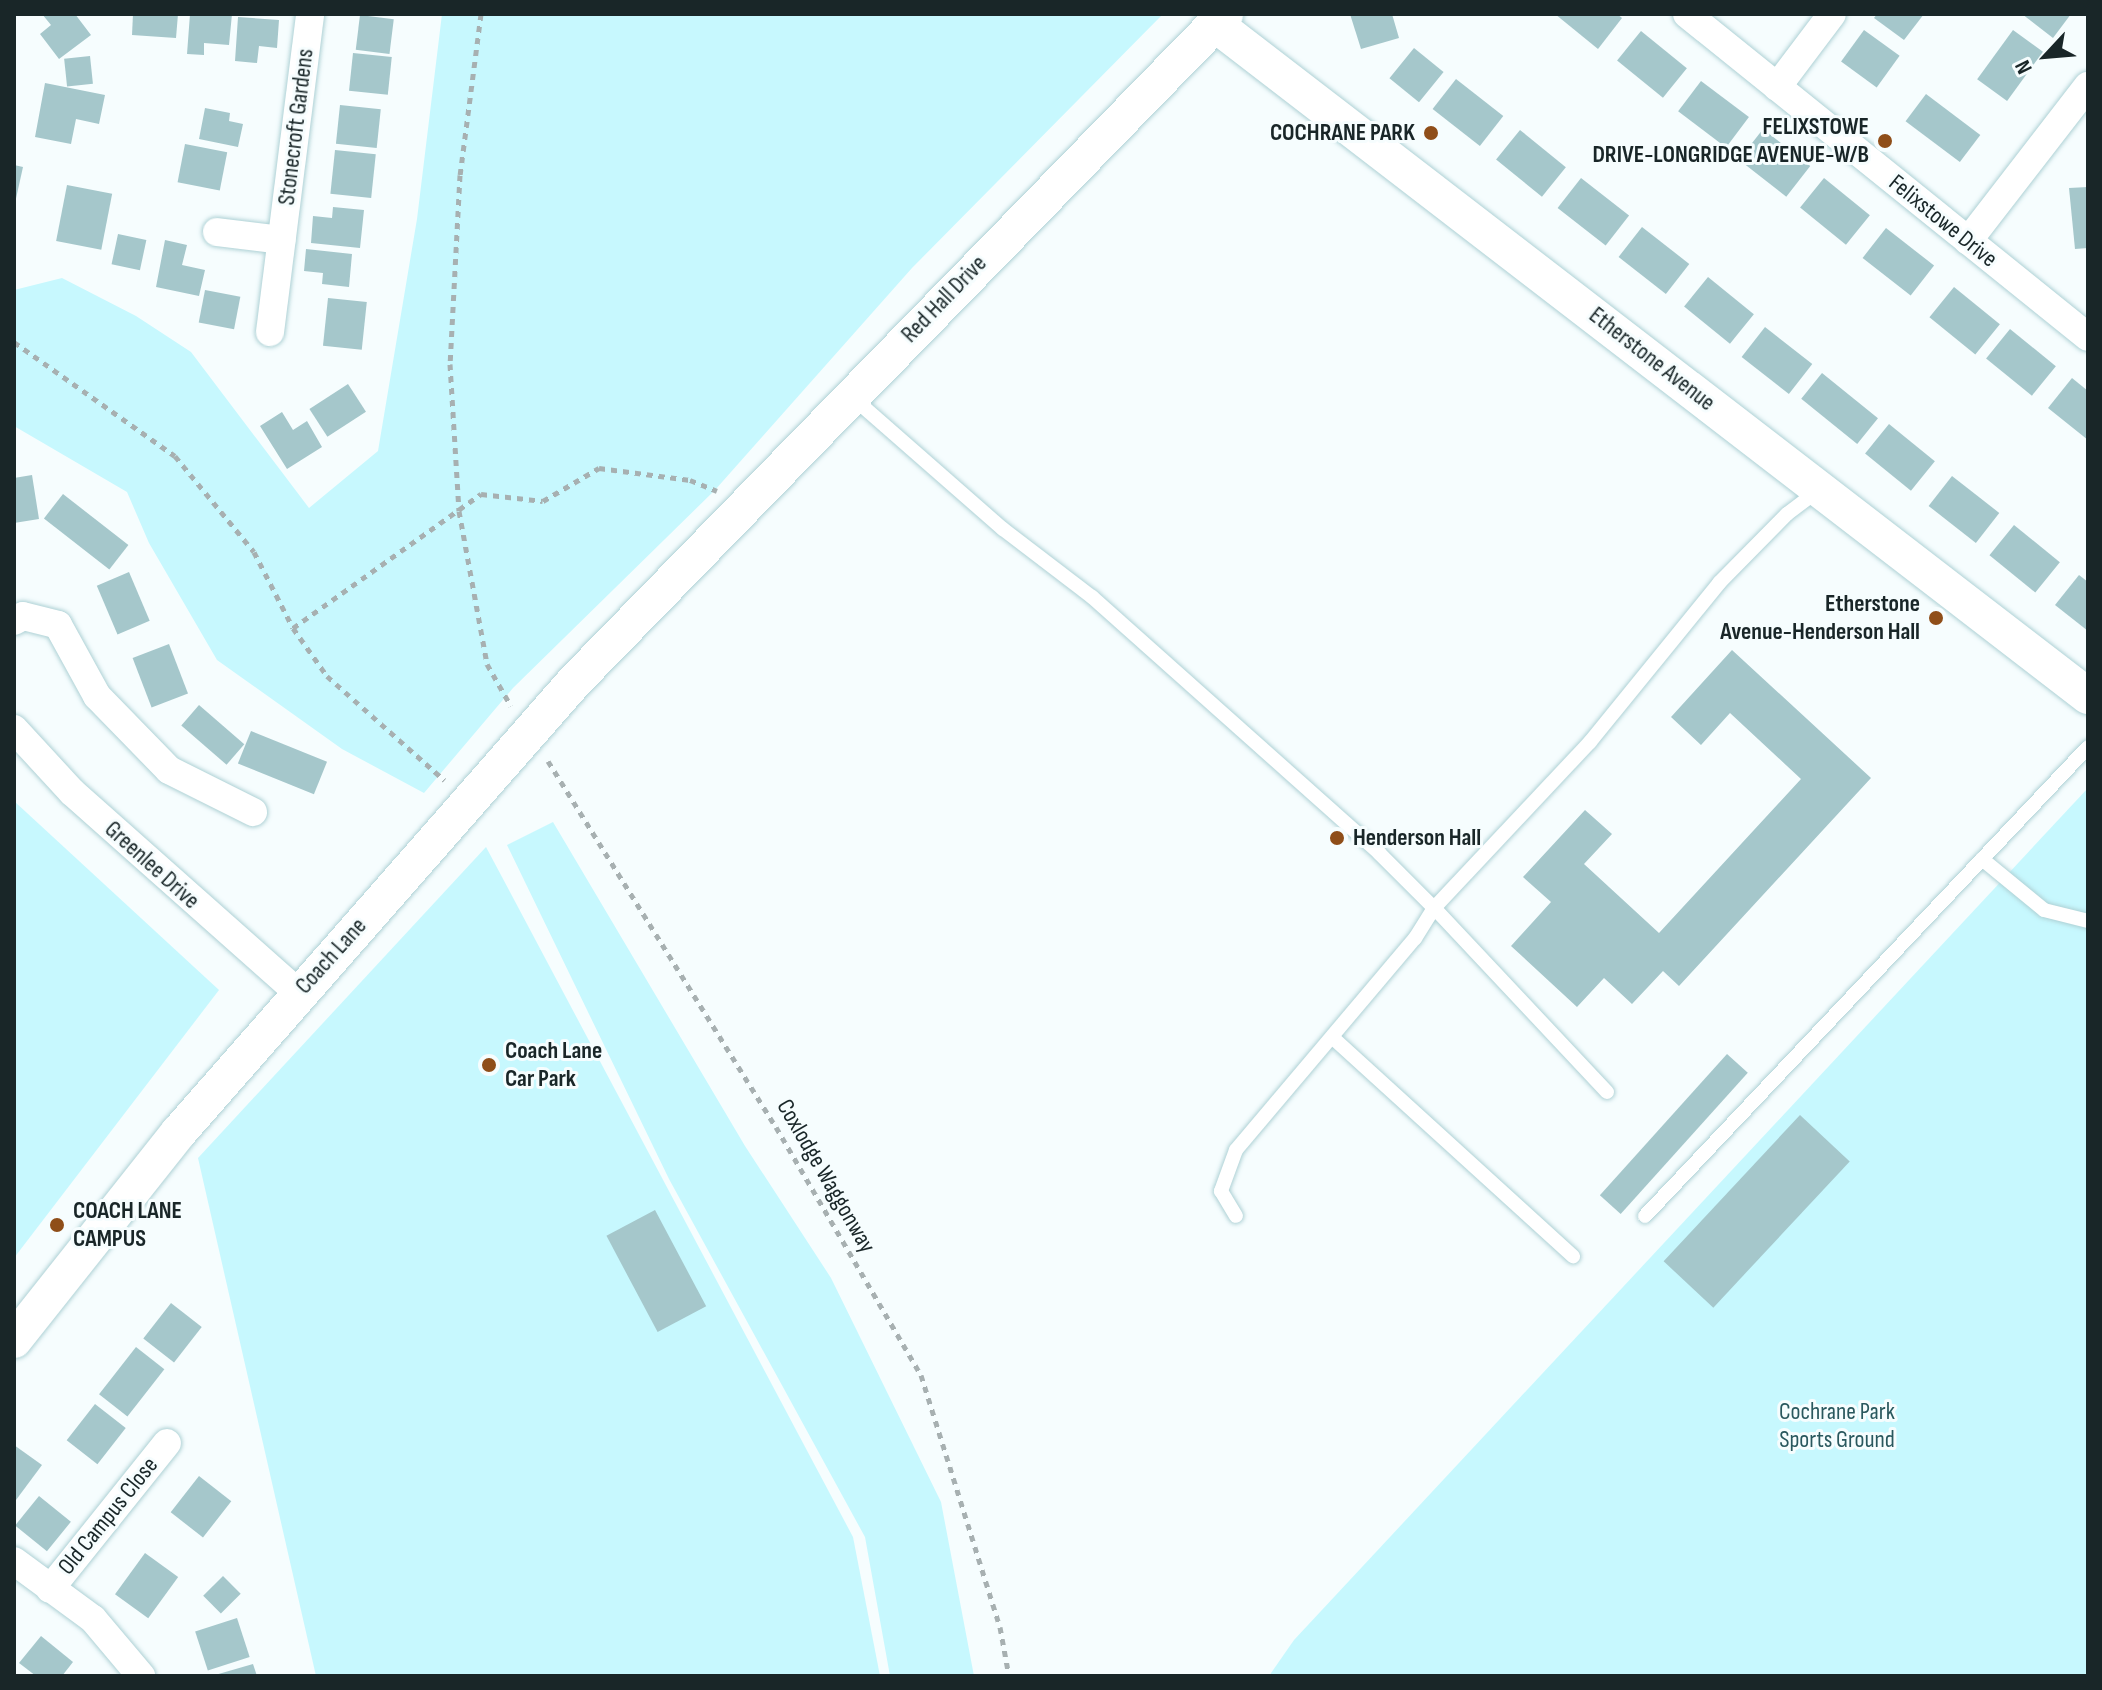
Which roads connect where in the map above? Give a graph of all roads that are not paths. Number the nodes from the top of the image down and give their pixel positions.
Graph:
1 (310, 14) edge
2 (1687, 14) edge
3 (1832, 14) edge
4 (1220, 19) edge
5 (2088, 86) edge
6 (1777, 87) junction
7 (217, 232) dead end
8 (282, 240) junction
9 (1968, 241) junction
10 (270, 332) dead end
11 (2088, 337) edge
12 (851, 396) junction
13 (1821, 489) junction
14 (665, 588) joint
15 (14, 621) edge
16 (2088, 696) edge
17 (14, 729) edge
18 (2088, 747) edge
19 (253, 812) dead end
20 (1982, 859) junction
21 (1434, 908) junction
22 (2088, 921) edge
23 (298, 993) junction
24 (1332, 1037) junction
25 (1607, 1092) dead end
26 (1236, 1216) dead end
27 (1645, 1216) dead end
28 (1573, 1256) dead end
29 (14, 1340) edge
30 (167, 1443) dead end
31 (14, 1561) edge
32 (50, 1589) junction
33 (141, 1676) edge

1 - 8 street, Stonecroft Gardens
2 - 6 street, Felixstowe Drive
3 - 6 street
4 - 12 street, Red Hall Drive
4 - 13 street, Etherstone Avenue
5 - 9 street
6 - 9 street, Felixstowe Drive
7 - 8 street, Stonecroft Gardens
8 - 10 street, Stonecroft Gardens
9 - 11 street, Felixstowe Drive
12 - 14 street, Red Hall Drive
12 - 21 lane
13 - 16 street, Etherstone Avenue
13 - 21 lane
14 - 23 street, Coach Lane
15 - 19 street
17 - 23 street, Greenlee Drive
18 - 20 lane
20 - 22 lane
20 - 27 lane
21 - 24 lane
21 - 25 lane
23 - 29 street, Coach Lane
24 - 26 lane
24 - 28 lane
30 - 32 street, Old Campus Close
31 - 32 street, Old Campus Close
32 - 33 street, Old Campus Close

